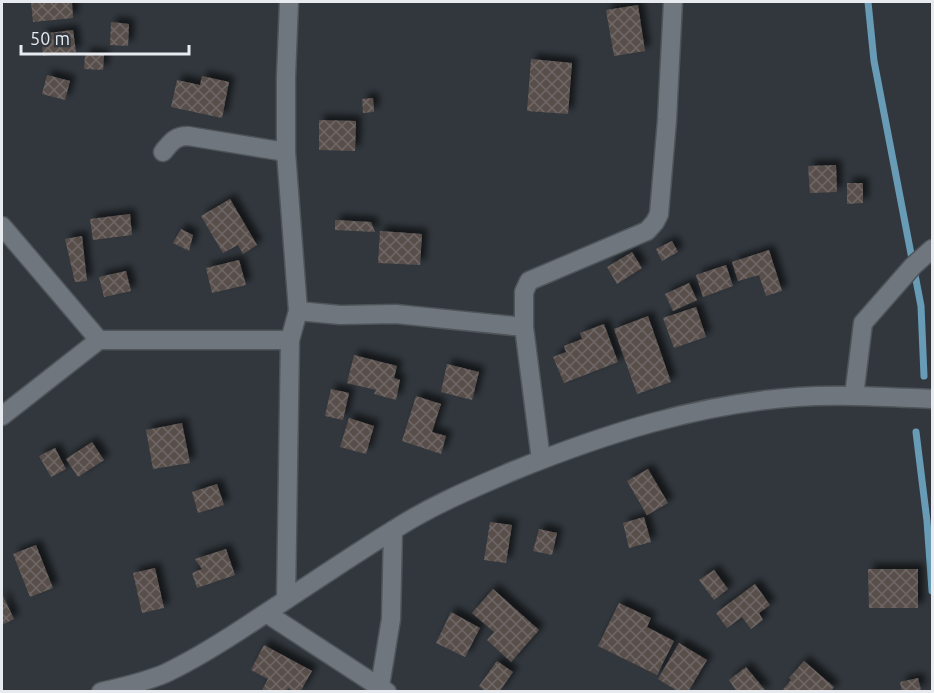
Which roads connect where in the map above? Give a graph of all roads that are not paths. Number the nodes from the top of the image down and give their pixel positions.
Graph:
1 (289, 2) edge
2 (673, 2) edge
3 (163, 152) dead end
4 (286, 152) junction
5 (2, 226) edge
6 (933, 249) edge
7 (298, 311) junction
8 (524, 327) junction
9 (99, 340) junction
10 (290, 340) junction
11 (854, 396) junction
12 (933, 399) edge
13 (2, 416) edge
14 (541, 460) junction
15 (393, 530) junction
16 (286, 600) junction
17 (266, 613) junction
18 (384, 689) edge
19 (101, 692) edge

1 - 4 street
2 - 8 street
3 - 4 street
4 - 7 street
5 - 9 street
6 - 11 street
7 - 8 street
7 - 10 street
8 - 14 street
9 - 10 street
9 - 13 street
10 - 16 street
11 - 12 street
11 - 14 street
14 - 15 street
15 - 16 street
15 - 18 street
16 - 17 street
17 - 18 street
17 - 19 street

